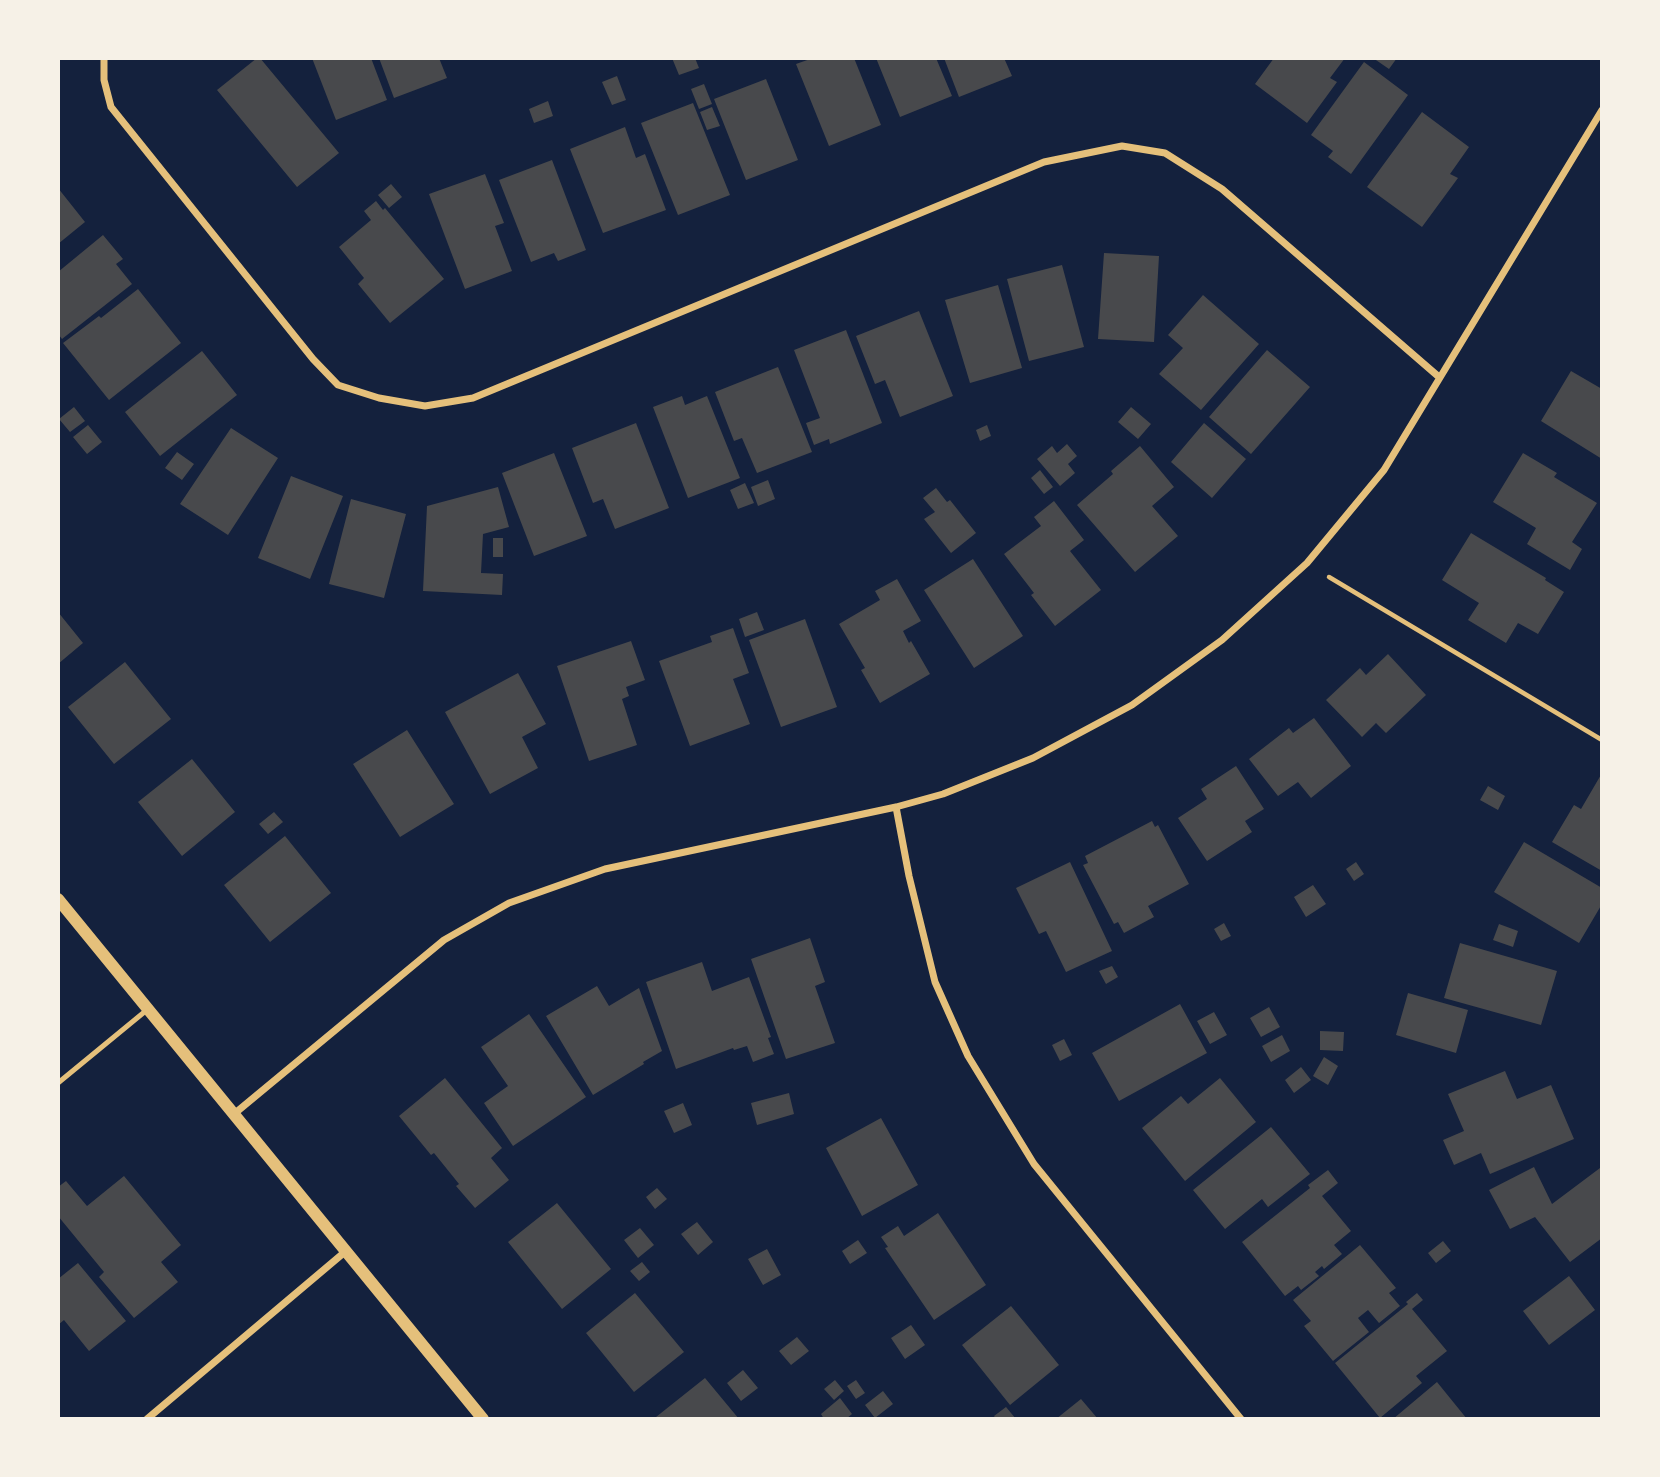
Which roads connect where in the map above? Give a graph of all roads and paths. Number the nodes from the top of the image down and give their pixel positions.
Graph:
1 (104, 58) edge
2 (1602, 110) edge
3 (1439, 377) junction
4 (1307, 563) junction
5 (1602, 740) edge
6 (896, 807) junction
7 (58, 899) edge
8 (148, 1009) junction
9 (58, 1083) edge
10 (234, 1114) junction
11 (346, 1251) junction
12 (147, 1419) edge
13 (483, 1419) edge
14 (1241, 1419) edge

1 - 3 street
2 - 3 street
3 - 4 street
4 - 5 path
4 - 6 street
6 - 10 street
6 - 14 street
7 - 8 street
8 - 9 lane
8 - 10 street
10 - 11 street
11 - 12 street
11 - 13 street

